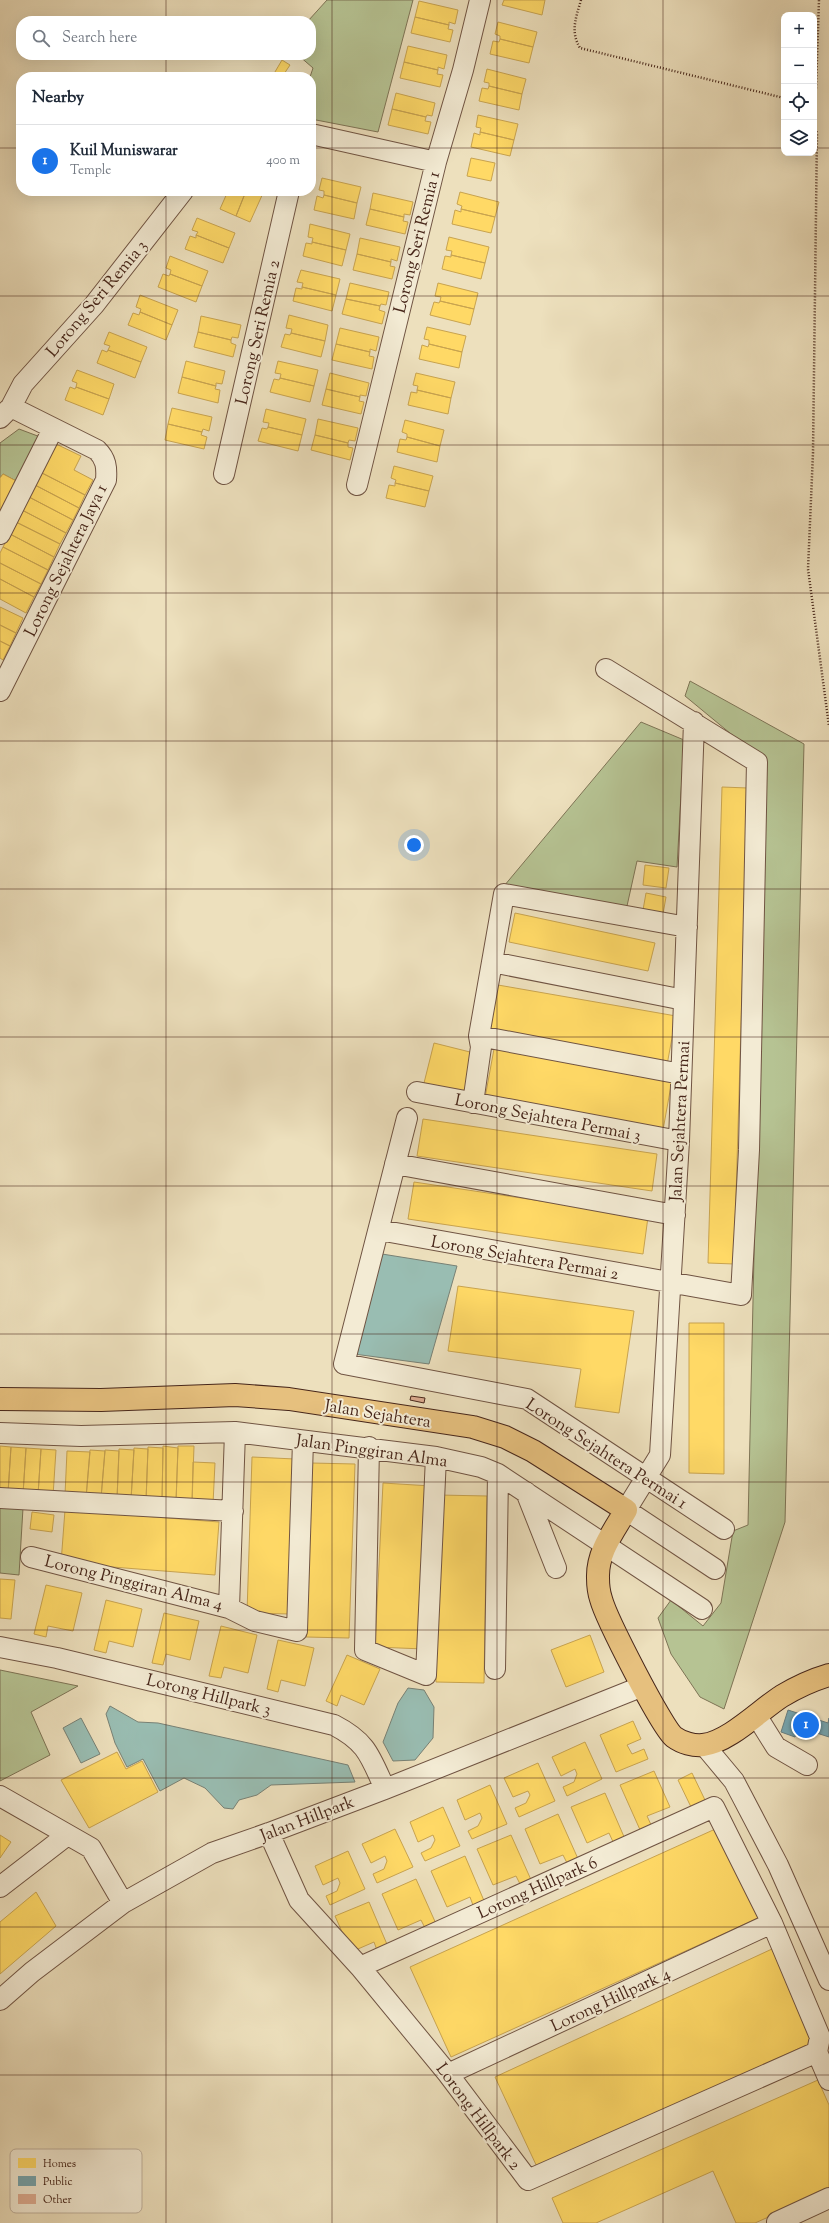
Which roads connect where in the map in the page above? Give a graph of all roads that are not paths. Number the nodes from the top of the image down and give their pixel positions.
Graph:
1 (480, 0) edge
2 (316, 135) edge
3 (436, 162) junction
4 (179, 196) edge
5 (288, 196) edge
6 (6, 413) edge
7 (53, 429) junction
8 (224, 474) dead end
9 (357, 485) dead end
10 (0, 534) edge
11 (606, 669) dead end
12 (0, 691) edge
13 (694, 722) junction
14 (687, 927) junction
15 (492, 962) junction
16 (684, 1000) junction
17 (479, 1036) junction
18 (681, 1074) junction
19 (416, 1092) dead end
20 (473, 1103) junction
21 (407, 1118) dead end
22 (679, 1141) junction
23 (395, 1164) junction
24 (675, 1215) junction
25 (379, 1230) junction
26 (670, 1284) junction
27 (0, 1399) edge
28 (235, 1432) junction
29 (0, 1433) edge
30 (304, 1441) junction
31 (369, 1447) junction
32 (436, 1457) junction
33 (498, 1474) junction
34 (646, 1478) junction
35 (526, 1492) junction
36 (0, 1498) edge
37 (626, 1510) junction
38 (234, 1511) junction
39 (724, 1529) dead end
40 (605, 1545) junction
41 (31, 1557) dead end
42 (556, 1568) dead end
43 (716, 1570) dead end
44 (229, 1608) junction
45 (702, 1609) dead end
46 (0, 1647) edge
47 (495, 1669) dead end
48 (829, 1675) edge
49 (643, 1686) junction
50 (756, 1714) junction
51 (704, 1745) junction
52 (807, 1765) dead end
53 (384, 1789) junction
54 (0, 1796) edge
55 (269, 1834) junction
56 (66, 1836) junction
57 (0, 1887) edge
58 (123, 1903) junction
59 (772, 1924) junction
60 (360, 1967) junction
61 (829, 1980) edge
62 (0, 2000) edge
63 (817, 2052) junction
64 (448, 2074) junction
65 (829, 2080) edge
66 (829, 2198) edge
67 (777, 2222) dead end

1 - 3 street, Lorong Seri Remia 1
2 - 3 street
3 - 9 street, Lorong Seri Remia 1
4 - 6 street, Lorong Seri Remia 3
5 - 8 street, Lorong Seri Remia 2
6 - 7 street, Lorong Sejahtera Jaya 1
7 - 10 street
7 - 12 street, Lorong Sejahtera Jaya 1
11 - 13 street
13 - 14 street, Jalan Sejahtera Permai
13 - 26 street, Lorong Sejahtera Permai 2
14 - 15 street
14 - 16 street, Jalan Sejahtera Permai
15 - 16 street
15 - 17 street
16 - 18 street, Jalan Sejahtera Permai
17 - 18 street
17 - 20 street
18 - 22 street, Jalan Sejahtera Permai
19 - 20 street, Lorong Sejahtera Permai 3
20 - 22 street, Lorong Sejahtera Permai 3
21 - 23 street
22 - 24 street, Jalan Sejahtera Permai
23 - 24 street
23 - 25 street
24 - 26 street, Jalan Sejahtera Permai
25 - 26 street, Lorong Sejahtera Permai 2
25 - 34 street, Lorong Sejahtera Permai 1
26 - 34 street, Jalan Sejahtera Permai
27 - 37 main road, Jalan Sejahtera
28 - 29 street, Jalan Pinggiran Alma
28 - 30 street, Jalan Pinggiran Alma
28 - 38 street, Lorong Pinggiran Alma 4
30 - 31 street, Jalan Pinggiran Alma
30 - 44 street
31 - 32 street, Jalan Pinggiran Alma
31 - 32 street
32 - 33 street, Jalan Pinggiran Alma
33 - 35 street, Jalan Pinggiran Alma
33 - 47 street
34 - 37 street, Jalan Sejahtera Permai
34 - 39 street, Lorong Sejahtera Permai 1
35 - 40 street, Jalan Pinggiran Alma
35 - 42 street
36 - 38 street
37 - 40 main road
37 - 43 street, Jalan Sejahtera
38 - 44 street, Lorong Pinggiran Alma 4
40 - 45 street, Jalan Pinggiran Alma
40 - 49 main road
41 - 44 street, Lorong Pinggiran Alma 4
46 - 53 street, Lorong Hillpark 3
48 - 50 main road
49 - 51 main road
49 - 53 street, Jalan Hillpark
50 - 51 main road
50 - 52 street
51 - 61 street
53 - 55 street, Jalan Hillpark
54 - 56 street
55 - 58 street, Jalan Hillpark
55 - 60 street, Lorong Hillpark 2
56 - 57 street
56 - 58 street
58 - 62 street, Jalan Hillpark
59 - 60 street, Lorong Hillpark 6
59 - 63 street
59 - 64 street, Lorong Hillpark 4
60 - 64 street, Lorong Hillpark 2
63 - 64 street, Lorong Hillpark 2
63 - 65 street
66 - 67 street

